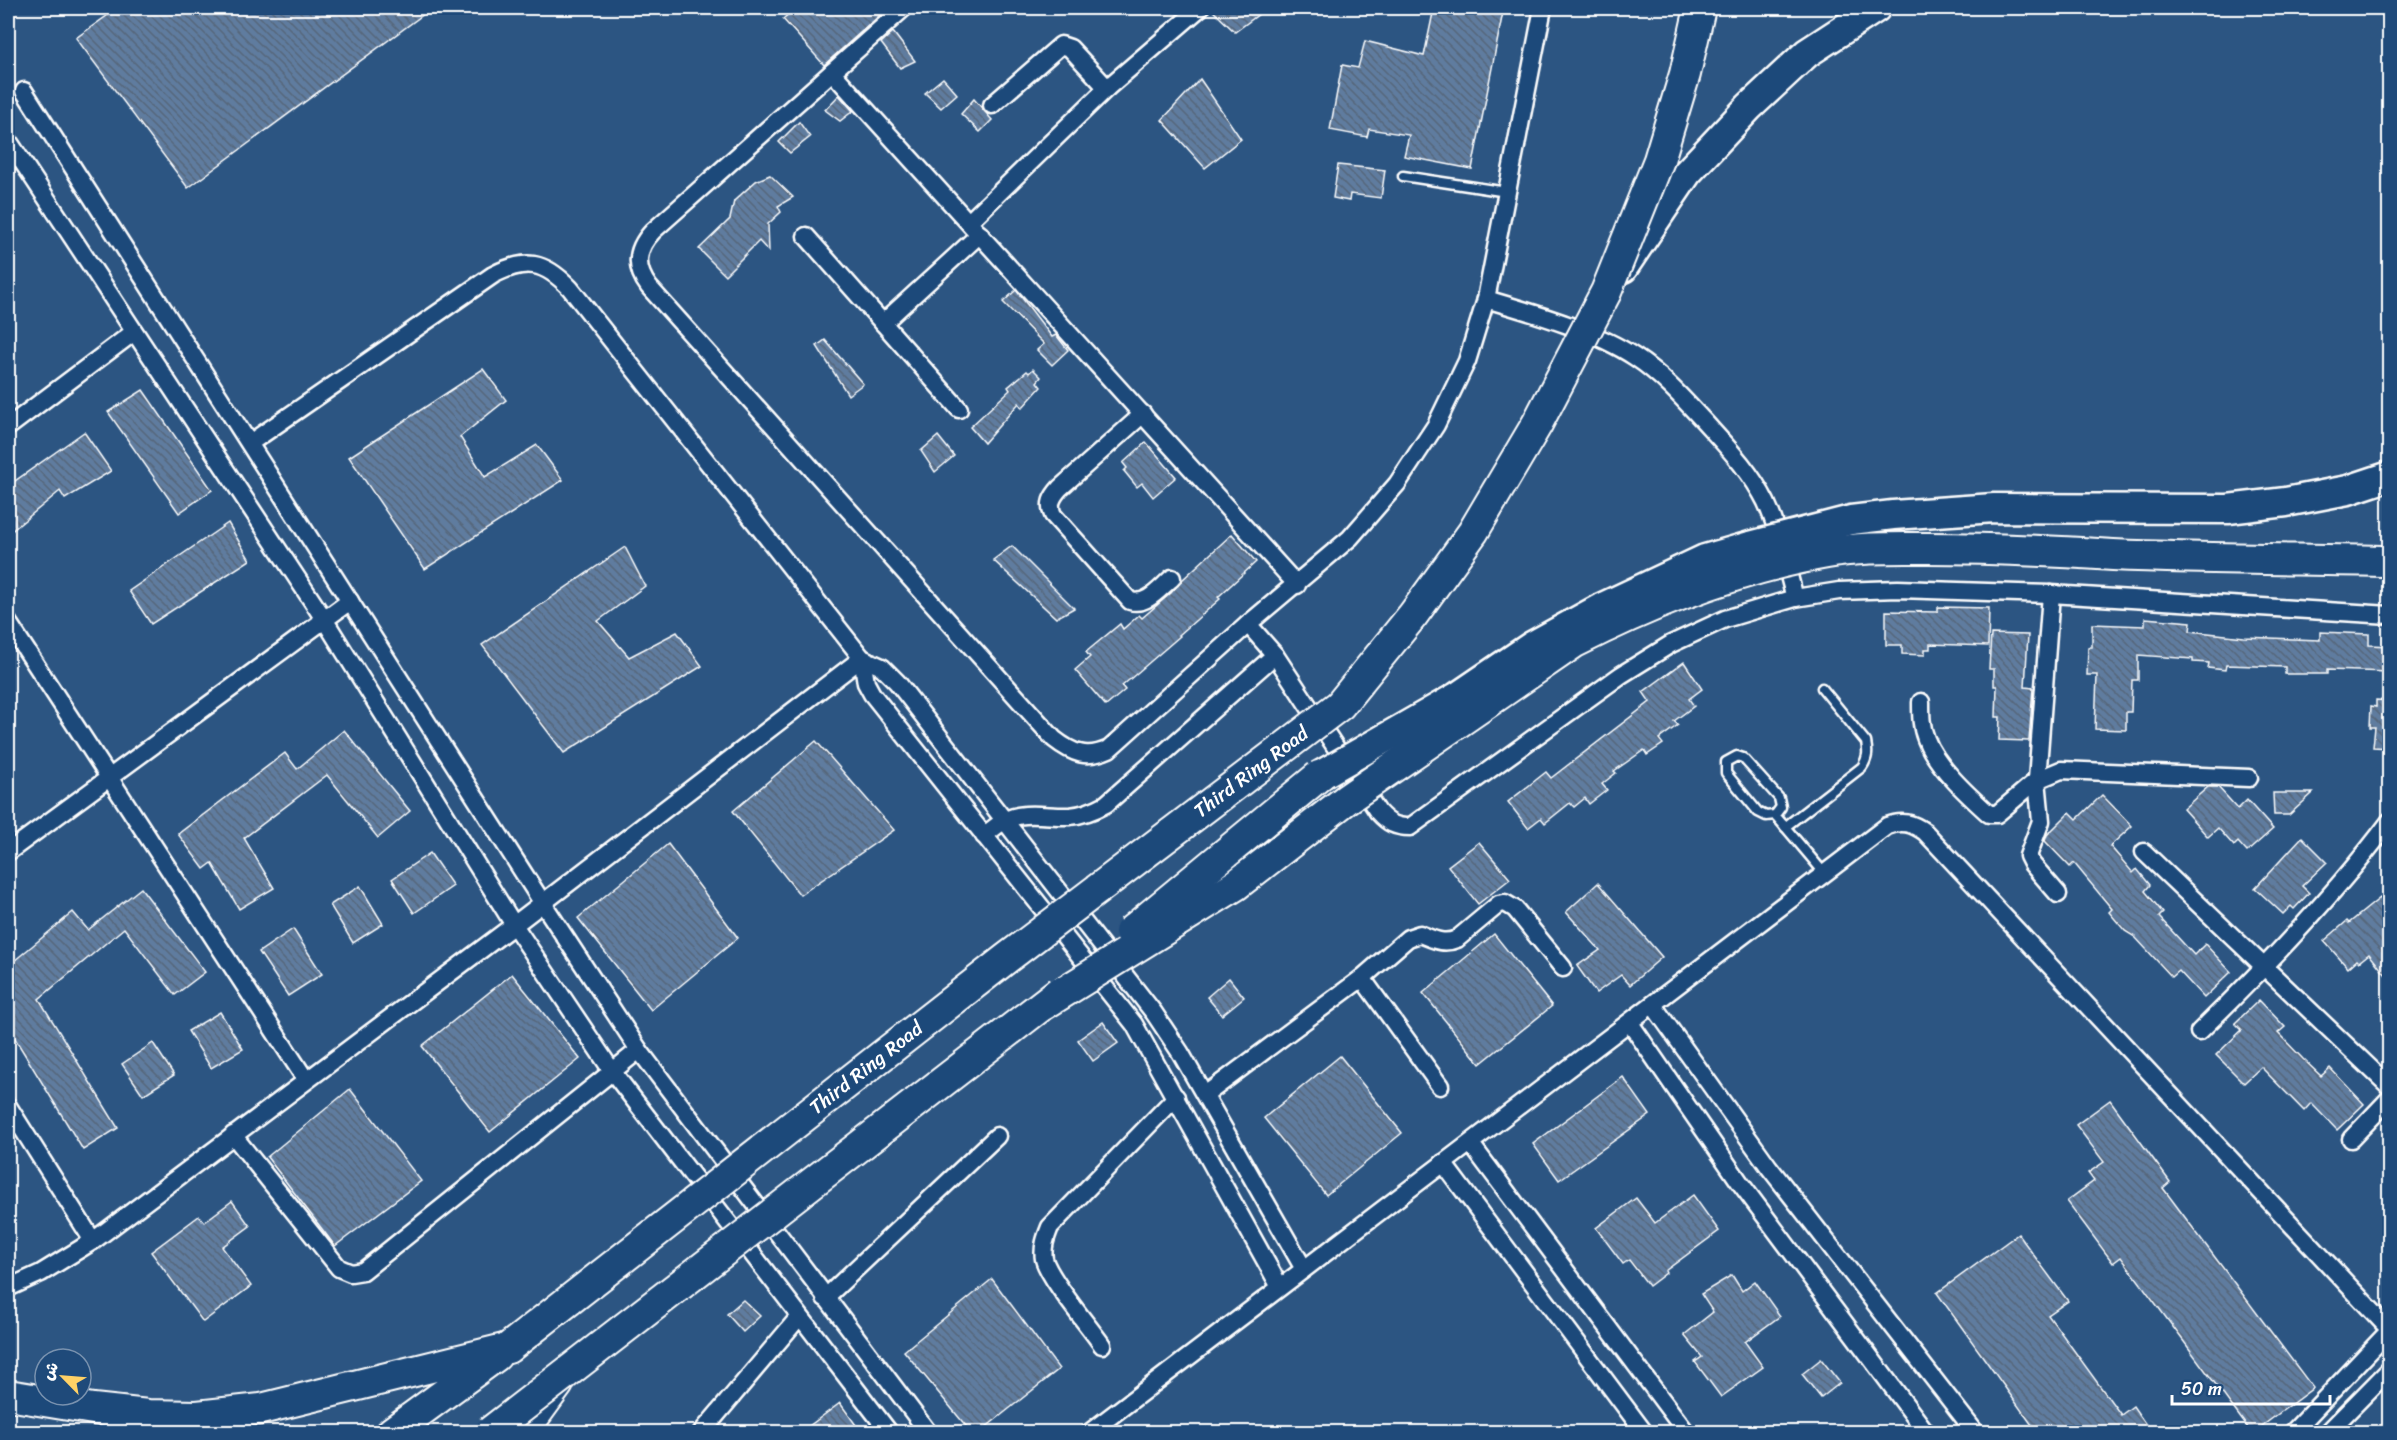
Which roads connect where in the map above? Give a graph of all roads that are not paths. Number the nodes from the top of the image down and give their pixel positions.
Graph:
1 (904, 8) edge
2 (1200, 8) edge
3 (1543, 8) edge
4 (1700, 8) edge
5 (1876, 8) edge
6 (832, 72) junction
7 (1107, 88) junction
8 (24, 92) dead end
9 (992, 105) dead end
10 (8, 140) edge
11 (1403, 176) dead end
12 (1508, 192) junction
13 (975, 228) junction
14 (806, 236) dead end
15 (1606, 292) junction
16 (1486, 299) junction
17 (884, 323) junction
18 (134, 332) junction
19 (959, 409) dead end
20 (1143, 414) junction
21 (8, 427) edge
22 (250, 443) junction
23 (2390, 477) edge
24 (2390, 561) edge
25 (1172, 578) dead end
26 (1297, 585) junction
27 (2051, 594) junction
28 (1795, 598) junction
29 (350, 602) junction
30 (2390, 615) edge
31 (324, 619) junction
32 (8, 622) edge
33 (1248, 624) junction
34 (1275, 655) junction
35 (862, 658) junction
36 (1822, 688) dead end
37 (1921, 702) dead end
38 (1319, 776) joint
39 (108, 778) junction
40 (2249, 778) dead end
41 (2037, 780) junction
42 (1775, 814) junction
43 (1005, 820) junction
44 (2390, 821) edge
45 (1785, 827) junction
46 (984, 836) junction
47 (8, 852) edge
48 (2144, 852) dead end
49 (1825, 874) junction
50 (2058, 894) dead end
51 (542, 902) junction
52 (514, 926) junction
53 (1563, 968) dead end
54 (2264, 969) junction
55 (1362, 978) junction
56 (1043, 1005) junction
57 (1653, 1005) junction
58 (1630, 1023) junction
59 (2199, 1032) dead end
60 (639, 1050) junction
61 (612, 1071) junction
62 (306, 1080) junction
63 (1440, 1086) dead end
64 (2390, 1087) edge
65 (1205, 1095) junction
66 (1176, 1097) junction
67 (2390, 1098) edge
68 (8, 1106) edge
69 (233, 1135) junction
70 (997, 1136) dead end
71 (2350, 1139) dead end
72 (1471, 1144) junction
73 (1443, 1163) junction
74 (93, 1241) junction
75 (1304, 1269) junction
76 (1280, 1287) junction
77 (8, 1288) edge
78 (825, 1298) junction
79 (799, 1317) junction
80 (2389, 1330) edge
81 (1102, 1345) dead end
82 (508, 1347) junction
83 (2390, 1369) edge
84 (568, 1370) junction
85 (8, 1395) edge
86 (392, 1432) edge
87 (489, 1432) edge
88 (523, 1432) edge
89 (702, 1432) edge
90 (889, 1432) edge
91 (928, 1432) edge
92 (1090, 1432) edge
93 (1644, 1432) edge
94 (1686, 1432) edge
95 (1926, 1432) edge
96 (1975, 1432) edge
97 (2293, 1432) edge
98 (2328, 1432) edge

1 - 6 street
2 - 7 street
3 - 12 street
4 - 15 highway, Third Ring Road, bridge
5 - 15 highway, bridge
6 - 13 street
6 - 33 street
7 - 9 street
7 - 13 street
8 - 22 street
10 - 18 street
11 - 12 lane
12 - 16 street
13 - 17 street
13 - 20 street
14 - 17 street
15 - 82 highway, Third Ring Road, bridge
16 - 26 street
16 - 28 street
17 - 19 street
18 - 21 street
18 - 31 street
20 - 25 street
20 - 26 street
22 - 29 street
22 - 35 street
23 - 38 highway, bridge
24 - 56 highway, bridge
26 - 33 street
27 - 28 street
27 - 30 street
27 - 41 street
28 - 34 street
29 - 31 street
29 - 51 street
31 - 39 street
31 - 52 street
32 - 39 street
33 - 34 street
34 - 43 street
35 - 43 street
35 - 46 street
35 - 51 street
36 - 45 lane
37 - 41 street
38 - 56 highway, bridge
39 - 47 street
39 - 62 street
40 - 41 street
41 - 50 street
42 - 42 lane
42 - 45 lane
43 - 46 street
43 - 65 street
44 - 54 street
45 - 49 lane
46 - 66 street
48 - 54 street
49 - 57 street
49 - 80 street
51 - 52 street
51 - 60 street
52 - 61 street
52 - 62 street
53 - 55 street
54 - 59 street
54 - 64 street
55 - 63 street
55 - 65 street
56 - 84 highway, bridge
57 - 58 street
57 - 96 street
58 - 72 street
58 - 95 street
60 - 61 street
60 - 78 street
61 - 69 street
61 - 79 street
62 - 69 street
65 - 75 street
66 - 76 street
66 - 81 street
67 - 71 street
68 - 74 street
69 - 74 street
70 - 78 street
72 - 73 street
72 - 94 street
73 - 75 street
73 - 93 street
74 - 77 street
75 - 76 street
76 - 92 street
78 - 91 street
79 - 89 street
79 - 90 street
80 - 97 street
82 - 85 highway
82 - 86 highway, Third Ring Road
83 - 98 street
84 - 87 highway, bridge
84 - 88 highway, bridge

